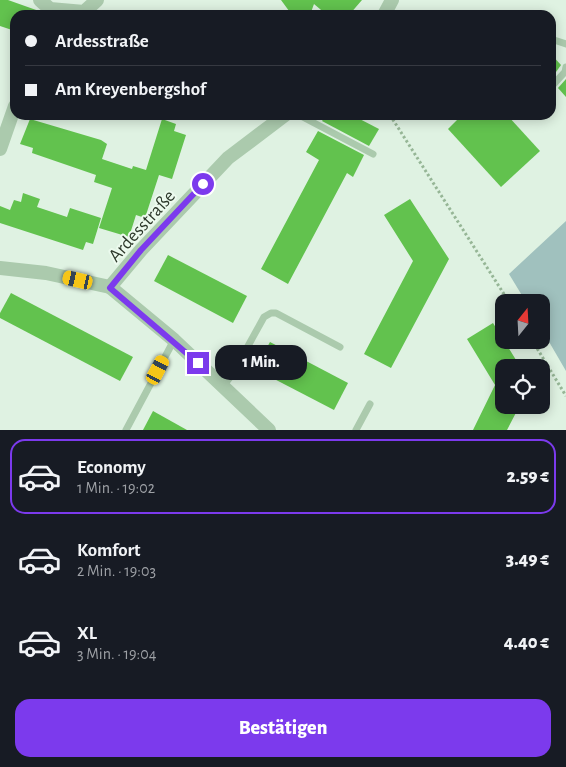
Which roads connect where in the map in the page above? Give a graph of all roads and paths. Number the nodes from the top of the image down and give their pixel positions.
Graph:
1 (97, 0) edge
2 (46, 8) edge
3 (65, 10) edge
4 (86, 10) edge
5 (566, 67) edge
6 (556, 81) edge
7 (10, 120) edge
8 (278, 120) edge
9 (308, 120) edge
10 (393, 120) edge
11 (0, 149) edge
12 (373, 154) dead end
13 (0, 268) edge
14 (110, 288) junction
15 (504, 294) edge
16 (174, 340) junction
17 (340, 347) dead end
18 (537, 349) edge
19 (223, 386) junction
20 (566, 396) edge
21 (370, 404) dead end
22 (126, 430) edge
23 (269, 430) edge
24 (356, 430) edge

1 - 4 street
2 - 3 street
5 - 6 lane
7 - 11 street
8 - 14 street, Ardesstraße
9 - 12 lane
10 - 15 path
13 - 14 street, Ardesstraße
14 - 16 street
16 - 19 street
16 - 22 lane
17 - 19 lane
18 - 20 path
19 - 23 street
21 - 24 lane

